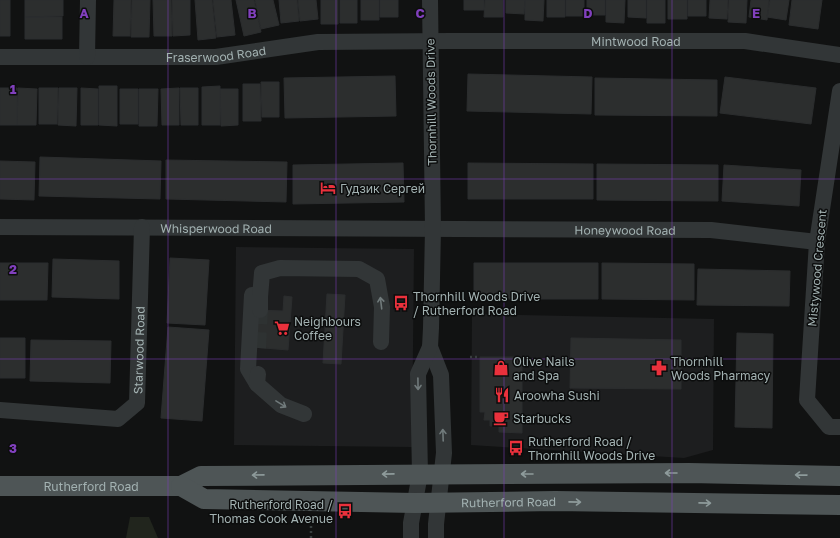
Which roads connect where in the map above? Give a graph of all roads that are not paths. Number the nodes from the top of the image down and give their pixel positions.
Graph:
1 (88, 0) edge
2 (430, 0) edge
3 (431, 41) junction
4 (840, 55) edge
5 (87, 56) junction
6 (0, 57) edge
7 (840, 91) edge
8 (0, 226) edge
9 (142, 227) junction
10 (433, 229) junction
11 (817, 242) junction
12 (262, 273) junction
13 (260, 310) tunnel mouth
14 (381, 342) dead end
15 (258, 348) tunnel mouth
16 (430, 348) junction
17 (257, 384) junction
18 (0, 410) edge
19 (304, 414) dead end
20 (840, 427) edge
21 (420, 474) junction
22 (441, 474) junction
23 (840, 476) edge
24 (0, 486) edge
25 (181, 486) junction
26 (438, 502) junction
27 (415, 503) junction
28 (840, 505) edge
29 (411, 538) edge
30 (436, 538) edge

1 - 5 street
2 - 3 street, Thornhill Woods Drive
3 - 4 street, Mintwood Road
3 - 5 street, Fraserwood Road
3 - 10 street, Thornhill Woods Drive
5 - 6 street, Fraserwood Road
7 - 11 street, Mistywood Crescent
8 - 9 street, Whisperwood Road
9 - 10 street, Whisperwood Road
9 - 18 street, Starwood Road
10 - 11 street, Honeywood Road
10 - 16 street, Thornhill Woods Drive
11 - 20 street, Mistywood Crescent
12 - 13 street
14 -> 12 street
12 - 17 street
15 - 17 street
16 -> 21 street, Thornhill Woods Drive
22 -> 16 street, Thornhill Woods Drive
17 -> 19 street
21 - 22 main road, Rutherford Road
21 -> 25 main road, Rutherford Road
21 - 27 street, Thornhill Woods Drive
23 -> 22 main road, Rutherford Road
22 - 26 street, Thornhill Woods Drive
24 - 25 main road, Rutherford Road
25 - 27 main road, Rutherford Road
26 - 27 main road, Rutherford Road
26 -> 28 main road, Rutherford Road
26 - 30 street, Thornhill Woods Drive
27 - 29 street, Thornhill Woods Drive

